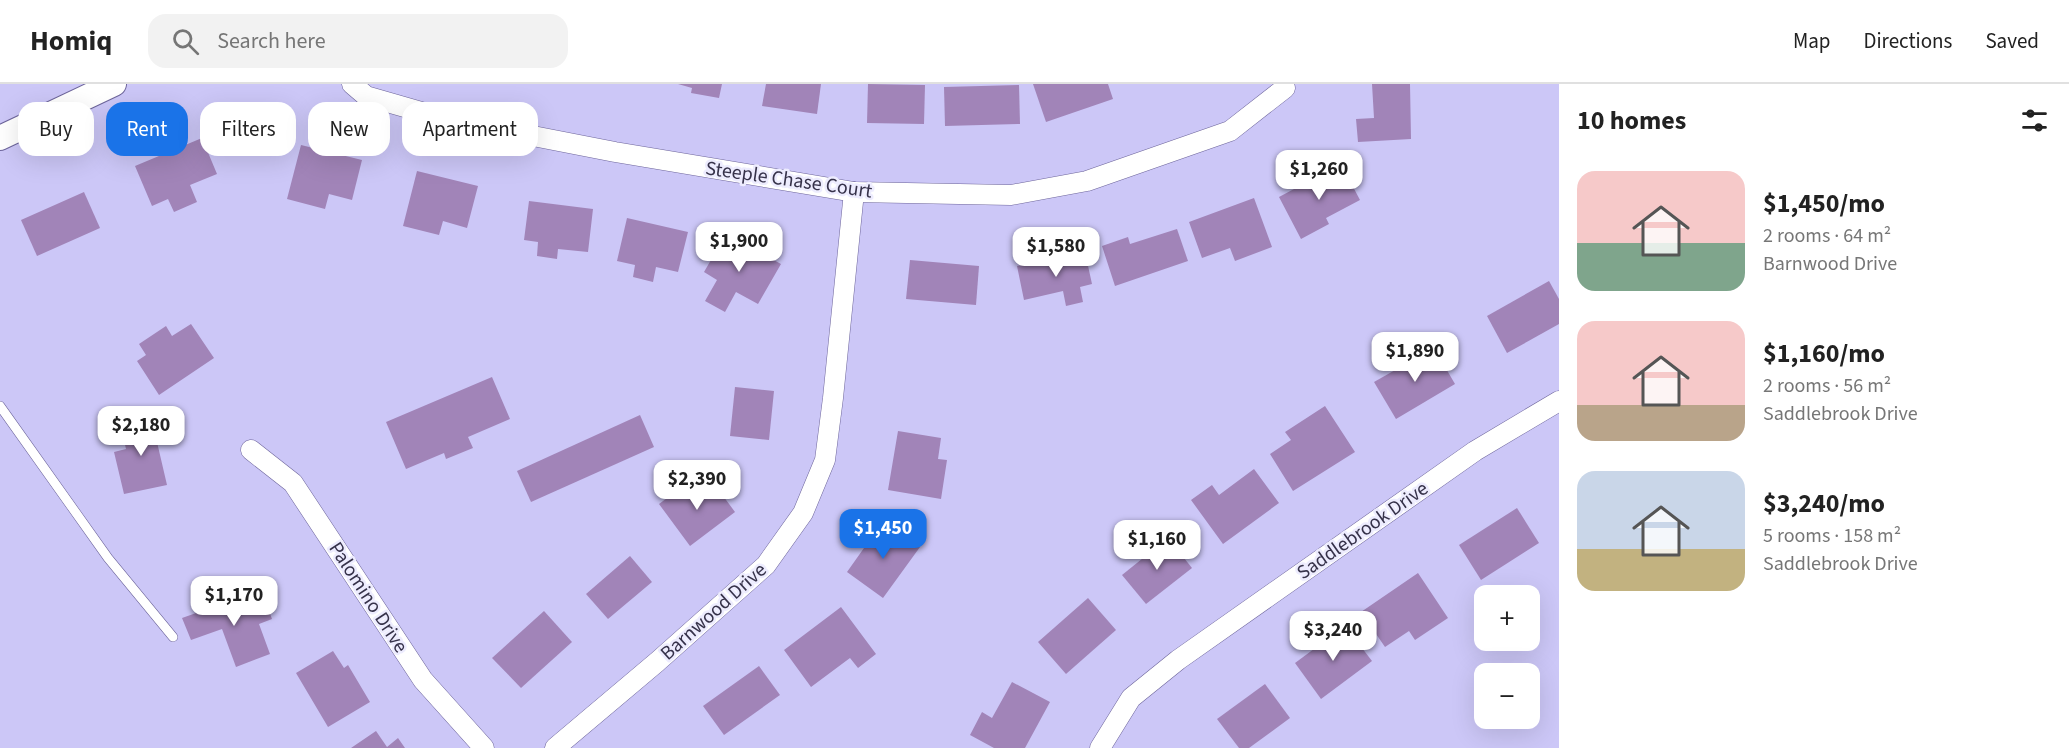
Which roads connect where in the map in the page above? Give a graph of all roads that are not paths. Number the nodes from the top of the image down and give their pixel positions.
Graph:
1 (114, 84) edge
2 (352, 84) edge
3 (1285, 88) dead end
4 (0, 138) edge
5 (854, 192) junction
6 (0, 406) edge
7 (1556, 407) edge
8 (251, 450) dead end
9 (173, 637) dead end
10 (484, 748) edge
11 (555, 748) edge
12 (1100, 748) edge

1 - 4 street
2 - 5 street, Steeple Chase Court
3 - 5 street, Steeple Chase Court
5 - 11 street, Barnwood Drive
6 - 9 lane
7 - 12 street, Saddlebrook Drive
8 - 10 street, Palomino Drive

